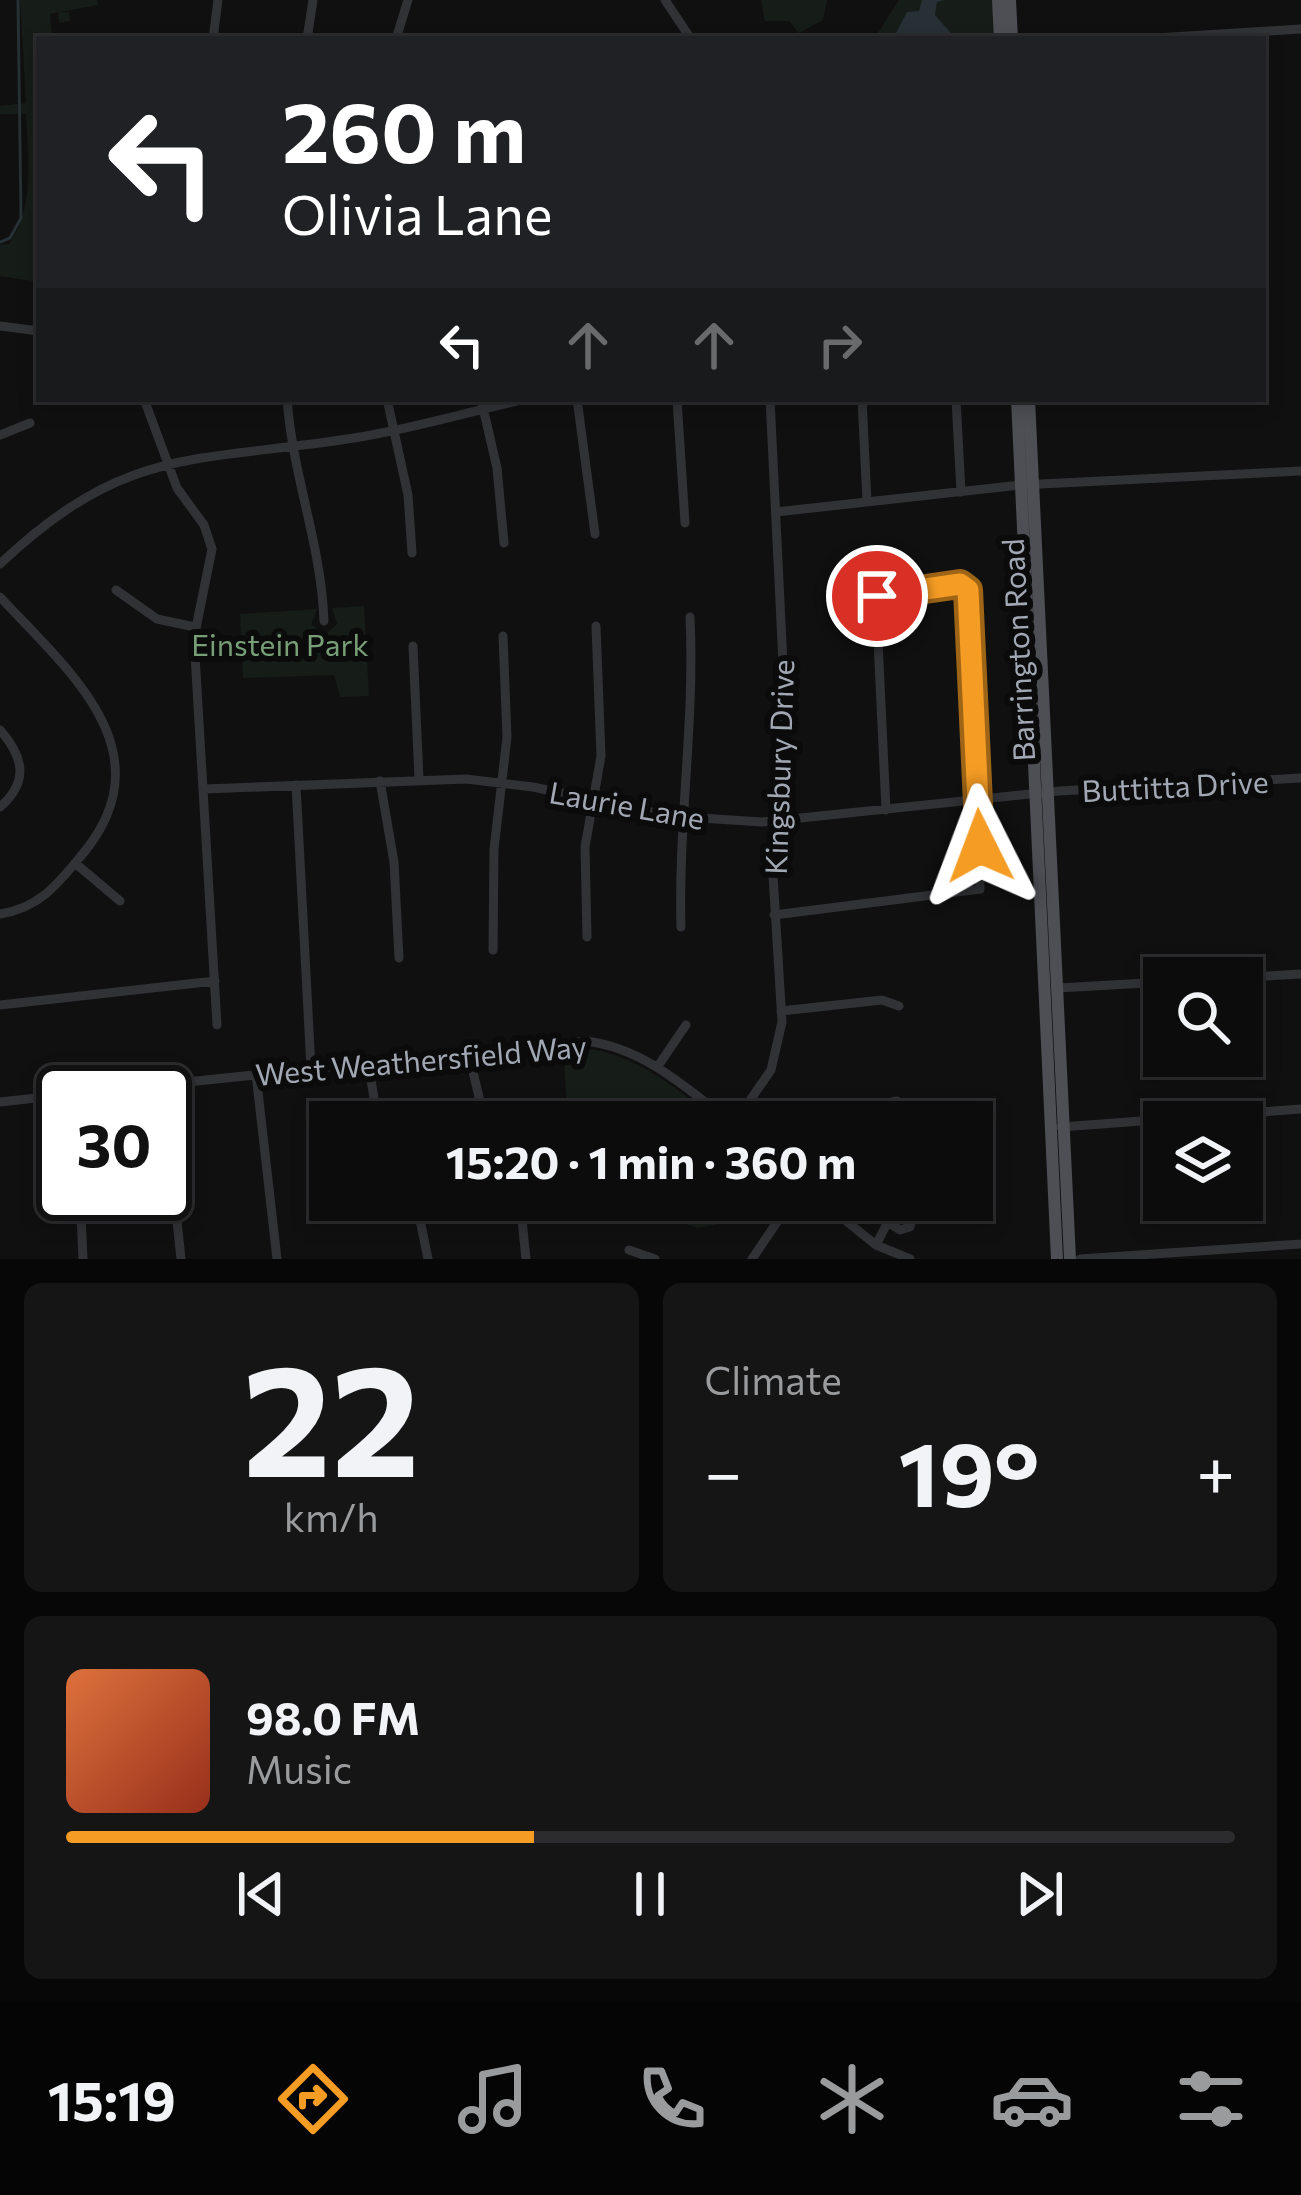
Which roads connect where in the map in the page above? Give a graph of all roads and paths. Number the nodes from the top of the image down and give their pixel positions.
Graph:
1 (218, 0) edge
2 (313, 0) edge
3 (408, 0) edge
4 (665, 0) edge
5 (998, 0) edge
6 (1010, 0) edge
7 (1301, 28) edge
8 (213, 36) edge
9 (307, 36) edge
10 (397, 36) edge
11 (689, 36) edge
12 (1000, 36) edge
13 (1012, 36) edge
14 (1184, 36) edge
15 (0, 326) edge
16 (36, 331) edge
17 (145, 402) edge
18 (287, 402) edge
19 (388, 402) edge
20 (577, 402) edge
21 (677, 402) edge
22 (770, 402) edge
23 (862, 402) edge
24 (956, 402) edge
25 (1017, 402) edge
26 (1029, 402) edge
27 (482, 404) edge
28 (30, 423) dead end
29 (394, 430) junction
30 (0, 435) edge
31 (291, 445) junction
32 (168, 462) junction
33 (1301, 471) edge
34 (1027, 485) junction
35 (961, 492) junction
36 (867, 502) junction
37 (776, 512) junction
38 (685, 523) dead end
39 (595, 534) dead end
40 (504, 543) dead end
41 (412, 553) dead end
42 (0, 564) edge
43 (116, 590) dead end
44 (0, 597) edge
45 (690, 617) dead end
46 (325, 621) dead end
47 (195, 626) junction
48 (596, 626) dead end
49 (503, 636) dead end
50 (412, 646) dead end
51 (0, 730) edge
52 (1301, 778) edge
53 (419, 779) junction
54 (380, 781) junction
55 (503, 782) junction
56 (296, 785) junction
57 (205, 789) junction
58 (1042, 792) junction
59 (978, 800) junction
60 (593, 801) junction
61 (0, 807) edge
62 (886, 810) junction
63 (683, 818) junction
64 (773, 822) junction
65 (75, 863) junction
66 (120, 901) dead end
67 (0, 914) edge
68 (774, 915) junction
69 (681, 927) dead end
70 (587, 937) dead end
71 (493, 950) dead end
72 (399, 958) dead end
73 (1301, 974) edge
74 (1263, 976) edge
75 (214, 981) junction
76 (1143, 983) edge
77 (1058, 988) junction
78 (0, 1005) edge
79 (899, 1006) dead end
80 (781, 1011) junction
81 (217, 1024) dead end
82 (686, 1024) dead end
83 (468, 1052) junction
84 (368, 1062) junction
85 (658, 1066) junction
86 (311, 1068) junction
87 (256, 1074) junction
88 (192, 1084) edge
89 (36, 1098) edge
90 (374, 1101) edge
91 (480, 1101) edge
92 (705, 1101) edge
93 (748, 1101) edge
94 (0, 1102) edge
95 (1301, 1109) edge
96 (1058, 1127) junction
97 (81, 1221) edge
98 (178, 1221) edge
99 (421, 1221) edge
100 (522, 1221) edge
101 (778, 1221) edge
102 (846, 1221) edge
103 (911, 1221) edge
104 (887, 1222) joint
105 (1301, 1244) edge
106 (876, 1245) junction
107 (629, 1250) dead end
108 (83, 1259) edge
109 (182, 1259) edge
110 (277, 1259) edge
111 (428, 1259) edge
112 (526, 1259) edge
113 (655, 1259) edge
114 (752, 1259) edge
115 (910, 1259) edge
116 (1058, 1259) edge
117 (1070, 1259) edge
118 (1080, 1259) edge

1 - 8 street
2 - 9 street
3 - 10 street
4 - 11 street
5 - 12 main road
6 - 13 main road
7 - 14 street
15 - 16 street
17 - 32 street
18 - 31 street
19 - 29 street
20 - 39 street
21 - 38 street
22 - 37 street, Kingsbury Drive
23 - 36 street
24 - 35 street
25 - 34 main road, Barrington Road
26 - 34 main road, Barrington Road
27 - 29 street
27 - 40 street
28 - 30 street
29 - 31 street
29 - 41 street
31 - 32 street
31 - 46 street
32 - 42 street
32 - 47 street
33 - 34 street
34 - 35 street
34 - 58 main road, Barrington Road
35 - 36 street
36 - 37 street
37 - 64 street, Kingsbury Drive
43 - 47 street
44 - 65 street
45 - 63 street
47 - 57 street
48 - 60 street
49 - 55 street
50 - 53 street
51 - 61 street
52 - 58 street, Buttitta Drive
53 - 54 street, Laurie Lane
53 - 55 street, Laurie Lane
54 - 56 street, Laurie Lane
54 - 72 street
55 - 60 street, Laurie Lane
55 - 71 street
56 - 57 street, Laurie Lane
56 - 86 street
57 - 75 street
58 - 59 street, Laurie Lane
58 - 77 main road, Barrington Road
58 - 96 main road, Barrington Road
59 - 62 street, Laurie Lane
59 - 62 street
59 - 68 street
60 - 63 street, Laurie Lane
60 - 70 street
62 - 64 street, Laurie Lane
63 - 64 street, Laurie Lane
63 - 69 street
64 - 68 street, Kingsbury Drive
65 - 66 street
65 - 67 street
68 - 80 street, Kingsbury Drive
73 - 74 street
75 - 78 street
75 - 81 street
76 - 77 street
77 - 96 main road, Barrington Road
79 - 80 street
80 - 93 street, Kingsbury Drive
82 - 85 street
83 - 84 street, West Weathersfield Way
83 - 85 street, West Weathersfield Way
83 - 91 street
84 - 86 street, West Weathersfield Way
84 - 90 street
85 - 92 street, West Weathersfield Way
86 - 87 street, West Weathersfield Way
87 - 88 street, West Weathersfield Way
87 - 110 street
89 - 94 street
95 - 96 street
96 - 116 main road, Barrington Road
96 - 117 main road, Barrington Road
97 - 108 street
98 - 109 street
99 - 111 street
100 - 112 street
101 - 114 street
102 - 106 street
103 - 104 street
104 - 106 street
105 - 118 street
106 - 115 street
107 - 113 street

